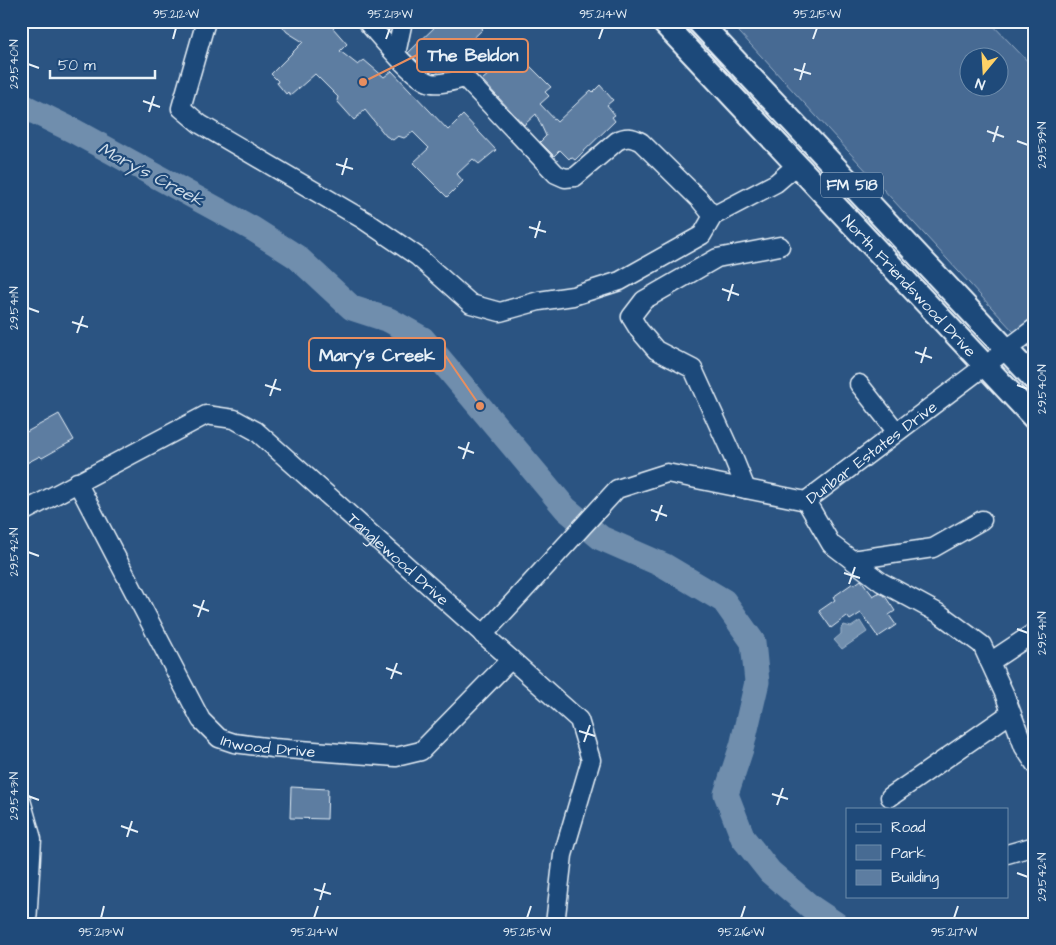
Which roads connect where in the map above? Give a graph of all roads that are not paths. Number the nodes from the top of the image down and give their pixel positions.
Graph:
1 (206, 21) edge
2 (366, 21) edge
3 (403, 21) edge
4 (662, 21) edge
5 (698, 21) edge
6 (396, 54) junction
7 (797, 165) junction
8 (713, 216) junction
9 (780, 246) dead end
10 (1035, 328) edge
11 (1006, 349) junction
12 (984, 365) junction
13 (1035, 380) edge
14 (859, 384) dead end
15 (1035, 419) edge
16 (896, 431) junction
17 (77, 482) junction
18 (746, 490) junction
19 (806, 500) junction
20 (21, 513) edge
21 (982, 520) dead end
22 (852, 560) junction
23 (1035, 632) edge
24 (483, 634) junction
25 (511, 659) junction
26 (990, 662) junction
27 (1011, 712) junction
28 (1035, 764) edge
29 (890, 798) dead end
30 (21, 800) edge
31 (1035, 846) edge
32 (1008, 854) edge
33 (27, 924) edge
34 (554, 924) edge

1 - 8 street
2 - 6 street
3 - 6 street
4 - 7 main road, North Friendswood Drive / FM 518
5 - 11 main road, North Friendswood Drive / FM 518
6 - 8 street
7 - 8 street
7 - 12 main road, North Friendswood Drive / FM 518
9 - 18 street
10 - 11 street, Dunbar Estates Drive
11 - 12 street, Dunbar Estates Drive
11 - 13 main road, North Friendswood Drive / FM 518
12 - 15 main road, North Friendswood Drive / FM 518
12 - 16 street, Dunbar Estates Drive
14 - 16 street
16 - 19 street, Dunbar Estates Drive
17 - 20 street, Tanglewood Drive
17 - 24 street, Tanglewood Drive
17 - 25 street, Inwood Drive
18 - 19 street, Dunbar Estates Drive
18 - 24 street, Dunbar Estates Drive
19 - 22 street
21 - 22 street
22 - 26 street
23 - 26 street
24 - 25 street, Tanglewood Drive
25 - 34 street, Tanglewood Drive
26 - 27 street
27 - 28 street
27 - 29 street
30 - 33 street
31 - 32 street

